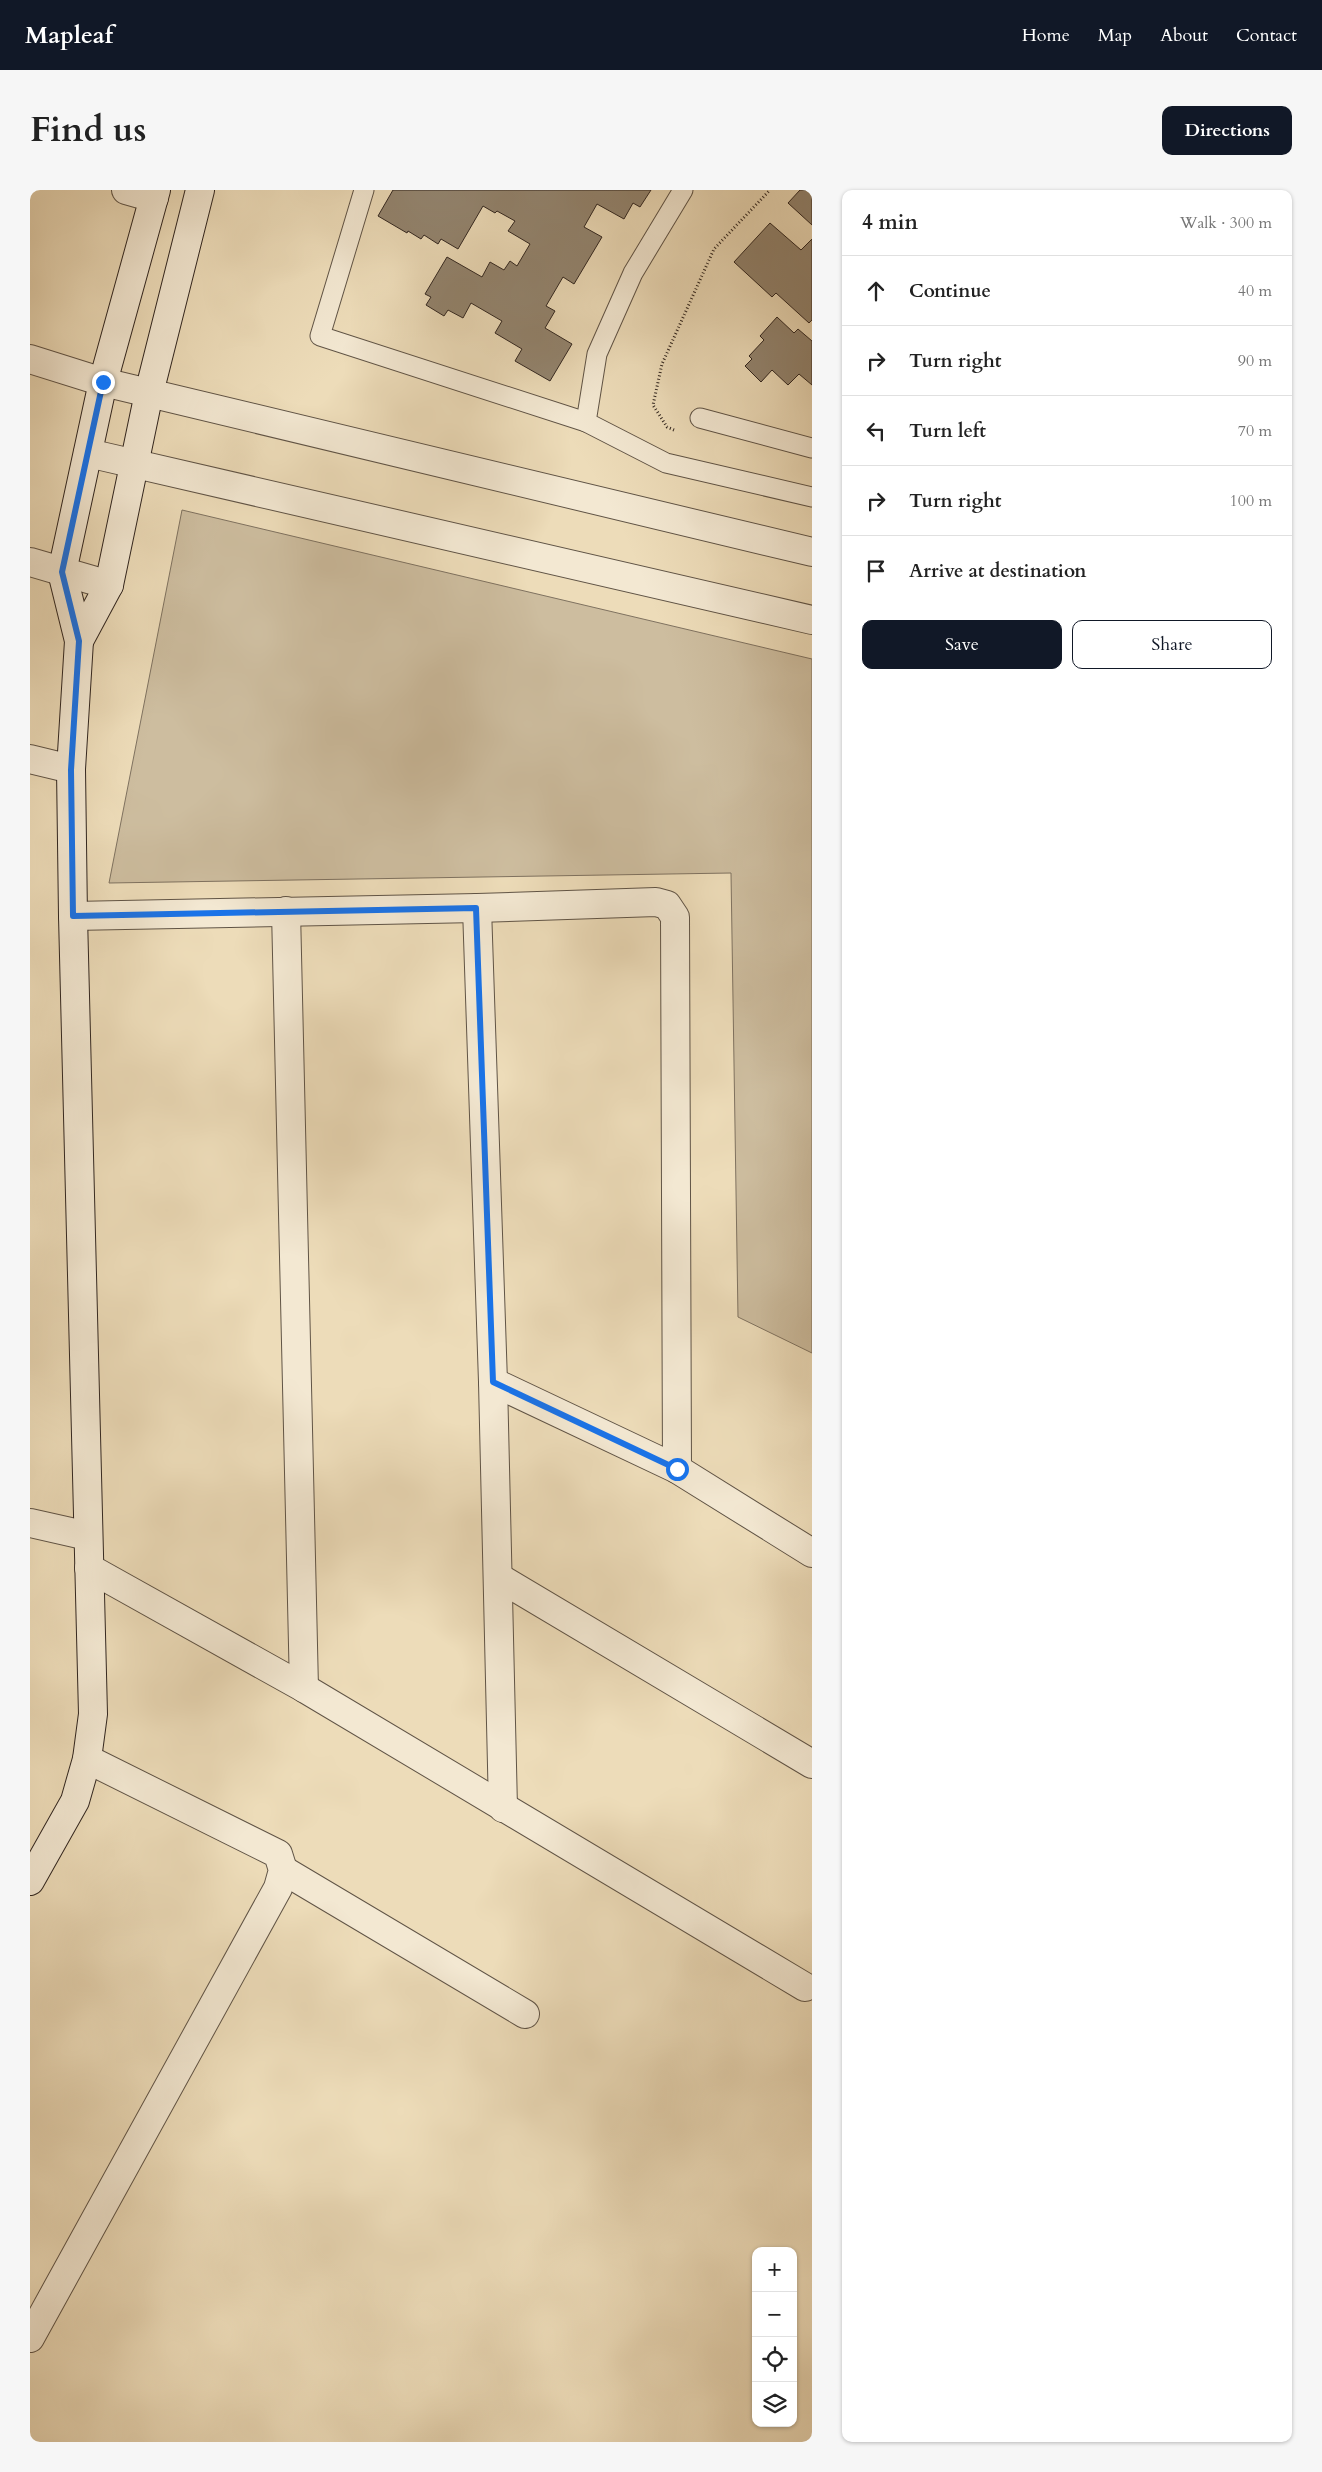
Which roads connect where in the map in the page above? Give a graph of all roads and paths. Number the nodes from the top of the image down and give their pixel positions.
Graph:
1 (126, 190) edge
2 (200, 190) edge
3 (364, 190) edge
4 (683, 190) edge
5 (770, 190) edge
6 (155, 194) edge
7 (30, 358) edge
8 (103, 382) junction
9 (149, 393) junction
10 (700, 418) dead end
11 (586, 422) junction
12 (682, 434) dead end
13 (812, 448) edge
14 (88, 453) junction
15 (133, 463) junction
16 (812, 497) edge
17 (812, 552) edge
18 (30, 562) edge
19 (62, 572) junction
20 (109, 585) junction
21 (812, 620) edge
22 (79, 641) junction
23 (30, 759) edge
24 (71, 770) junction
25 (476, 908) junction
26 (286, 911) junction
27 (73, 916) junction
28 (493, 1382) junction
29 (677, 1469) junction
30 (30, 1524) edge
31 (88, 1536) junction
32 (812, 1553) edge
33 (89, 1568) junction
34 (498, 1577) junction
35 (304, 1688) junction
36 (87, 1759) junction
37 (812, 1764) edge
38 (503, 1808) junction
39 (283, 1870) junction
40 (30, 1881) edge
41 (804, 1987) dead end
42 (525, 2014) dead end
43 (30, 2338) edge

1 - 6 street
2 - 9 street
3 - 11 lane
4 - 11 lane
5 - 12 path
6 - 8 street
7 - 8 street
8 - 9 street
8 - 14 street
9 - 15 street
9 - 17 street
10 - 13 lane
11 - 16 lane
14 - 15 street
14 - 19 street
15 - 20 street
15 - 21 street
18 - 19 street
19 - 20 street
19 - 22 street
20 - 22 street
22 - 24 street
23 - 24 street
24 - 27 street
25 - 26 street
25 - 28 street
25 - 29 street
26 - 27 street
26 - 35 street
27 - 31 street
28 - 29 street
28 - 34 street
29 - 32 street
30 - 31 street
31 - 33 street
33 - 35 street
33 - 36 street
34 - 37 street
34 - 38 street
35 - 38 street
36 - 39 street
36 - 40 street
38 - 41 street
39 - 42 street
39 - 43 street

